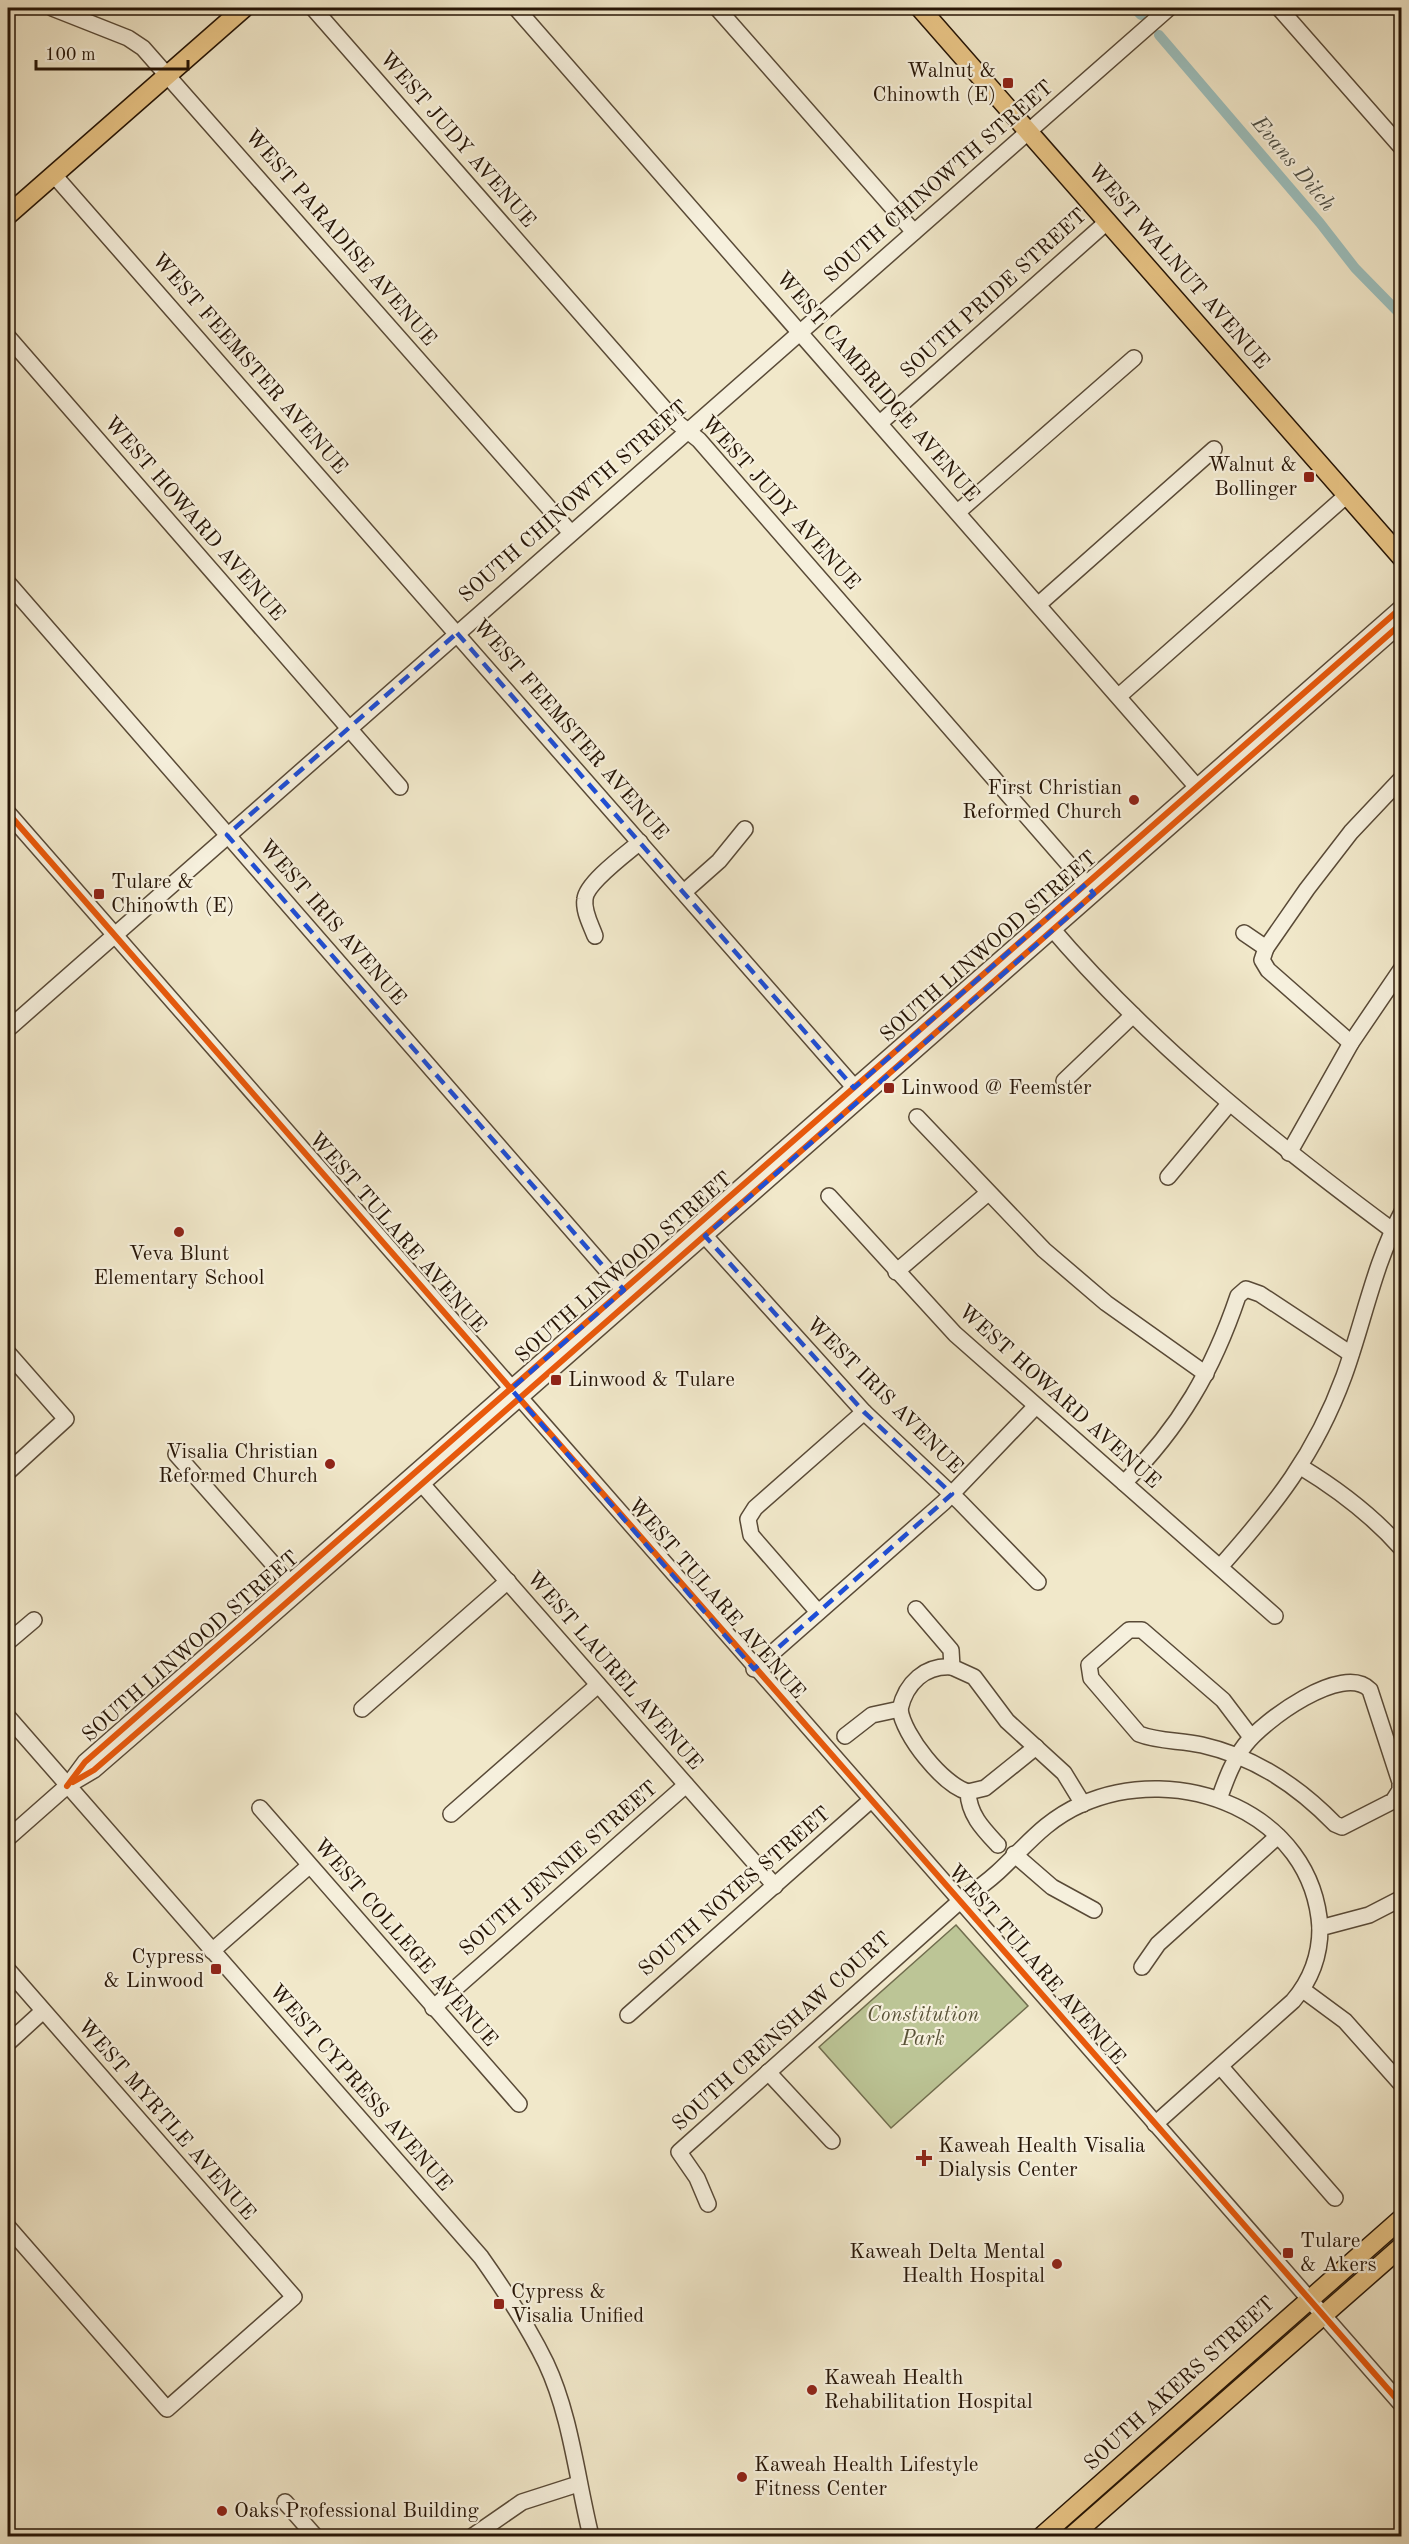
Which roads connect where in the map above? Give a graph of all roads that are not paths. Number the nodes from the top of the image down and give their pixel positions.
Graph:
1 (52, 8) edge
2 (244, 8) edge
3 (313, 8) edge
4 (516, 8) edge
5 (717, 8) edge
6 (920, 8) edge
7 (1169, 8) edge
8 (1279, 8) edge
9 (168, 74) junction
10 (1029, 131) junction
11 (1401, 148) edge
12 (54, 175) junction
13 (8, 215) edge
14 (1108, 221) junction
15 (914, 232) junction
16 (800, 331) junction
17 (8, 337) edge
18 (1134, 358) dead end
19 (880, 423) junction
20 (687, 431) junction
21 (1214, 449) dead end
22 (1347, 495) junction
23 (959, 511) junction
24 (571, 533) junction
25 (1401, 558) edge
26 (8, 583) edge
27 (1039, 604) junction
28 (1401, 607) edge
29 (1401, 623) edge
30 (457, 633) junction
31 (1119, 696) junction
32 (348, 728) junction
33 (1401, 778) edge
34 (400, 787) dead end
35 (1201, 792) junction
36 (8, 813) edge
37 (745, 829) dead end
38 (227, 835) junction
39 (640, 842) junction
40 (1090, 889) junction
41 (684, 892) junction
42 (1049, 925) junction
43 (1244, 933) dead end
44 (115, 936) junction
45 (595, 936) dead end
46 (1266, 948) junction
47 (1401, 968) edge
48 (1132, 1015) junction
49 (8, 1029) edge
50 (1351, 1043) junction
51 (1064, 1081) dead end
52 (858, 1092) junction
53 (1229, 1104) junction
54 (917, 1117) dead end
55 (1290, 1154) junction
56 (1168, 1177) dead end
57 (988, 1193) junction
58 (829, 1196) dead end
59 (1401, 1212) edge
60 (1392, 1230) junction
61 (705, 1236) junction
62 (896, 1272) junction
63 (624, 1290) junction
64 (643, 1290) junction
65 (8, 1353) edge
66 (1351, 1354) junction
67 (1206, 1374) junction
68 (515, 1394) junction
69 (1036, 1406) junction
70 (864, 1412) junction
71 (176, 1454) dead end
72 (1301, 1467) junction
73 (8, 1472) edge
74 (1124, 1483) junction
75 (422, 1484) junction
76 (401, 1485) junction
77 (952, 1494) junction
78 (1401, 1549) edge
79 (1220, 1567) junction
80 (508, 1581) junction
81 (289, 1582) junction
82 (1038, 1582) dead end
83 (916, 1609) dead end
84 (818, 1612) junction
85 (1275, 1616) dead end
86 (34, 1620) dead end
87 (251, 1634) junction
88 (8, 1642) edge
89 (952, 1667) junction
90 (754, 1669) junction
91 (598, 1685) junction
92 (362, 1709) dead end
93 (900, 1709) junction
94 (8, 1717) edge
95 (845, 1736) dead end
96 (1251, 1737) junction
97 (1036, 1747) junction
98 (1237, 1756) junction
99 (686, 1785) junction
100 (67, 1786) junction
101 (968, 1792) junction
102 (1219, 1799) junction
103 (870, 1801) junction
104 (1083, 1803) junction
105 (260, 1808) dead end
106 (451, 1814) dead end
107 (1278, 1836) junction
108 (8, 1838) edge
109 (998, 1845) dead end
110 (1014, 1854) junction
111 (309, 1866) junction
112 (775, 1886) junction
113 (1401, 1898) edge
114 (959, 1902) junction
115 (1094, 1910) dead end
116 (1320, 1928) junction
117 (212, 1951) junction
118 (1142, 1967) dead end
119 (8, 1970) edge
120 (1303, 1990) junction
121 (433, 2008) junction
122 (43, 2011) junction
123 (628, 2015) dead end
124 (8, 2043) edge
125 (1221, 2067) junction
126 (768, 2072) junction
127 (1401, 2085) edge
128 (519, 2104) dead end
129 (1155, 2124) junction
130 (832, 2141) dead end
131 (1335, 2198) dead end
132 (708, 2204) dead end
133 (1401, 2218) edge
134 (8, 2227) edge
135 (1401, 2246) edge
136 (1308, 2300) junction
137 (1322, 2315) junction
138 (1401, 2405) edge
139 (1138, 2452) junction
140 (578, 2484) junction
141 (285, 2502) dead end
142 (315, 2536) edge
143 (473, 2536) edge
144 (591, 2536) edge
145 (1042, 2536) edge
146 (1055, 2536) edge
147 (1072, 2536) edge

1 - 9 street, WEST PARADISE AVENUE
2 - 9 main road
3 - 20 street, WEST JUDY AVENUE
4 - 16 street, WEST CAMBRIDGE AVENUE
5 - 15 street
6 - 10 main road, WEST WALNUT AVENUE
7 - 10 street, SOUTH CHINOWTH STREET
8 - 11 street
9 - 12 main road
9 - 24 street, WEST PARADISE AVENUE
10 - 14 main road, WEST WALNUT AVENUE
10 - 15 street, SOUTH CHINOWTH STREET
12 - 13 main road
12 - 30 street, WEST FEEMSTER AVENUE
14 - 19 street, SOUTH PRIDE STREET
14 - 22 main road, WEST WALNUT AVENUE
15 - 16 street, SOUTH CHINOWTH STREET
16 - 19 street, WEST CAMBRIDGE AVENUE
16 - 20 street, SOUTH CHINOWTH STREET
17 - 32 street, WEST HOWARD AVENUE
18 - 23 street
19 - 23 street, WEST CAMBRIDGE AVENUE
20 - 24 street, SOUTH CHINOWTH STREET
20 - 40 street, WEST JUDY AVENUE
21 - 27 street
22 - 25 main road, WEST WALNUT AVENUE
22 - 31 street
23 - 27 street, WEST CAMBRIDGE AVENUE
24 - 30 street, SOUTH CHINOWTH STREET
26 - 38 street, WEST IRIS AVENUE
27 - 31 street, WEST CAMBRIDGE AVENUE
28 - 35 street, SOUTH LINWOOD STREET
29 - 35 street, SOUTH LINWOOD STREET
30 - 32 street, SOUTH CHINOWTH STREET
30 - 39 street, WEST FEEMSTER AVENUE
31 - 35 street, WEST CAMBRIDGE AVENUE
32 - 34 street, WEST HOWARD AVENUE
32 - 38 street, SOUTH CHINOWTH STREET
33 - 46 street
35 - 40 street, SOUTH LINWOOD STREET
36 - 44 street, WEST TULARE AVENUE
37 - 41 street
38 - 44 street, SOUTH CHINOWTH STREET
38 - 63 street, WEST IRIS AVENUE
39 - 41 street, WEST FEEMSTER AVENUE
39 - 45 street
40 - 42 street, SOUTH LINWOOD STREET
41 - 52 street, WEST FEEMSTER AVENUE
42 - 48 street
42 - 52 street, SOUTH LINWOOD STREET
43 - 46 street
44 - 49 street, SOUTH CHINOWTH STREET
44 - 68 street, WEST TULARE AVENUE
46 - 50 street
47 - 50 street
48 - 51 street
48 - 53 street
50 - 55 street
52 - 61 street, SOUTH LINWOOD STREET
52 - 63 street, SOUTH LINWOOD STREET
53 - 55 street
53 - 56 street
54 - 57 street
55 - 60 street
57 - 62 street
57 - 67 street
58 - 62 street, WEST HOWARD AVENUE
59 - 60 street
60 - 66 street
61 - 64 street, SOUTH LINWOOD STREET
61 - 70 street, WEST IRIS AVENUE
62 - 69 street, WEST HOWARD AVENUE
63 - 64 street
63 - 68 street, SOUTH LINWOOD STREET
64 - 68 street, SOUTH LINWOOD STREET
65 - 73 street
66 - 67 street
66 - 72 street
67 - 74 street
68 - 75 street, SOUTH LINWOOD STREET
68 - 76 street, SOUTH LINWOOD STREET
68 - 90 street, WEST TULARE AVENUE
69 - 74 street, WEST HOWARD AVENUE
69 - 77 street
70 - 77 street, WEST IRIS AVENUE
70 - 84 street
71 - 81 street
72 - 78 street
72 - 79 street
74 - 79 street, WEST HOWARD AVENUE
75 - 76 street
75 - 80 street, WEST LAUREL AVENUE
75 - 87 street, SOUTH LINWOOD STREET
76 - 81 street, SOUTH LINWOOD STREET
77 - 82 street, WEST IRIS AVENUE
77 - 84 street
79 - 85 street, WEST HOWARD AVENUE
80 - 91 street, WEST LAUREL AVENUE
80 - 92 street
81 - 87 street
81 - 100 street, SOUTH LINWOOD STREET
83 - 89 street
84 - 90 street
86 - 88 street
87 - 100 street, SOUTH LINWOOD STREET
89 - 93 street
89 - 97 street
90 - 103 street, WEST TULARE AVENUE
91 - 99 street, WEST LAUREL AVENUE
91 - 106 street
93 - 95 street
93 - 101 street
94 - 100 street, WEST CYPRESS AVENUE
96 - 98 street
96 - 98 street
96 - 98 street
97 - 101 street
97 - 104 street
98 - 102 street
99 - 112 street, WEST LAUREL AVENUE
99 - 121 street, SOUTH JENNIE STREET
100 - 108 street, SOUTH LINWOOD STREET
100 - 117 street, WEST CYPRESS AVENUE
101 - 109 street
102 - 104 street, SOUTH CRENSHAW COURT
102 - 107 street, SOUTH CRENSHAW COURT
103 - 112 street, SOUTH NOYES STREET
103 - 114 street, WEST TULARE AVENUE
104 - 110 street, SOUTH CRENSHAW COURT
105 - 111 street, WEST COLLEGE AVENUE
107 - 116 street, SOUTH CRENSHAW COURT
107 - 118 street
110 - 114 street, SOUTH CRENSHAW COURT
110 - 115 street
111 - 117 street
111 - 121 street, WEST COLLEGE AVENUE
112 - 123 street, SOUTH NOYES STREET
113 - 116 street
114 - 126 street, SOUTH CRENSHAW COURT
114 - 129 street, WEST TULARE AVENUE
116 - 120 street, SOUTH CRENSHAW COURT
117 - 140 street, WEST CYPRESS AVENUE
119 - 122 street, WEST MYRTLE AVENUE
120 - 125 street
120 - 127 street
121 - 128 street, WEST COLLEGE AVENUE
122 - 124 street
122 - 134 street, WEST MYRTLE AVENUE
125 - 129 street
125 - 131 street
126 - 130 street
126 - 132 street, SOUTH CRENSHAW COURT
129 - 136 street, WEST TULARE AVENUE
133 - 136 main road, SOUTH AKERS STREET
135 - 137 main road, SOUTH AKERS STREET
136 - 137 street, WEST TULARE AVENUE
136 - 139 main road, SOUTH AKERS STREET
137 - 138 street, WEST TULARE AVENUE
137 - 147 main road, SOUTH AKERS STREET
139 - 145 main road, SOUTH AKERS STREET
139 - 146 main road
140 - 143 street
140 - 144 street, WEST CYPRESS AVENUE
141 - 142 street

